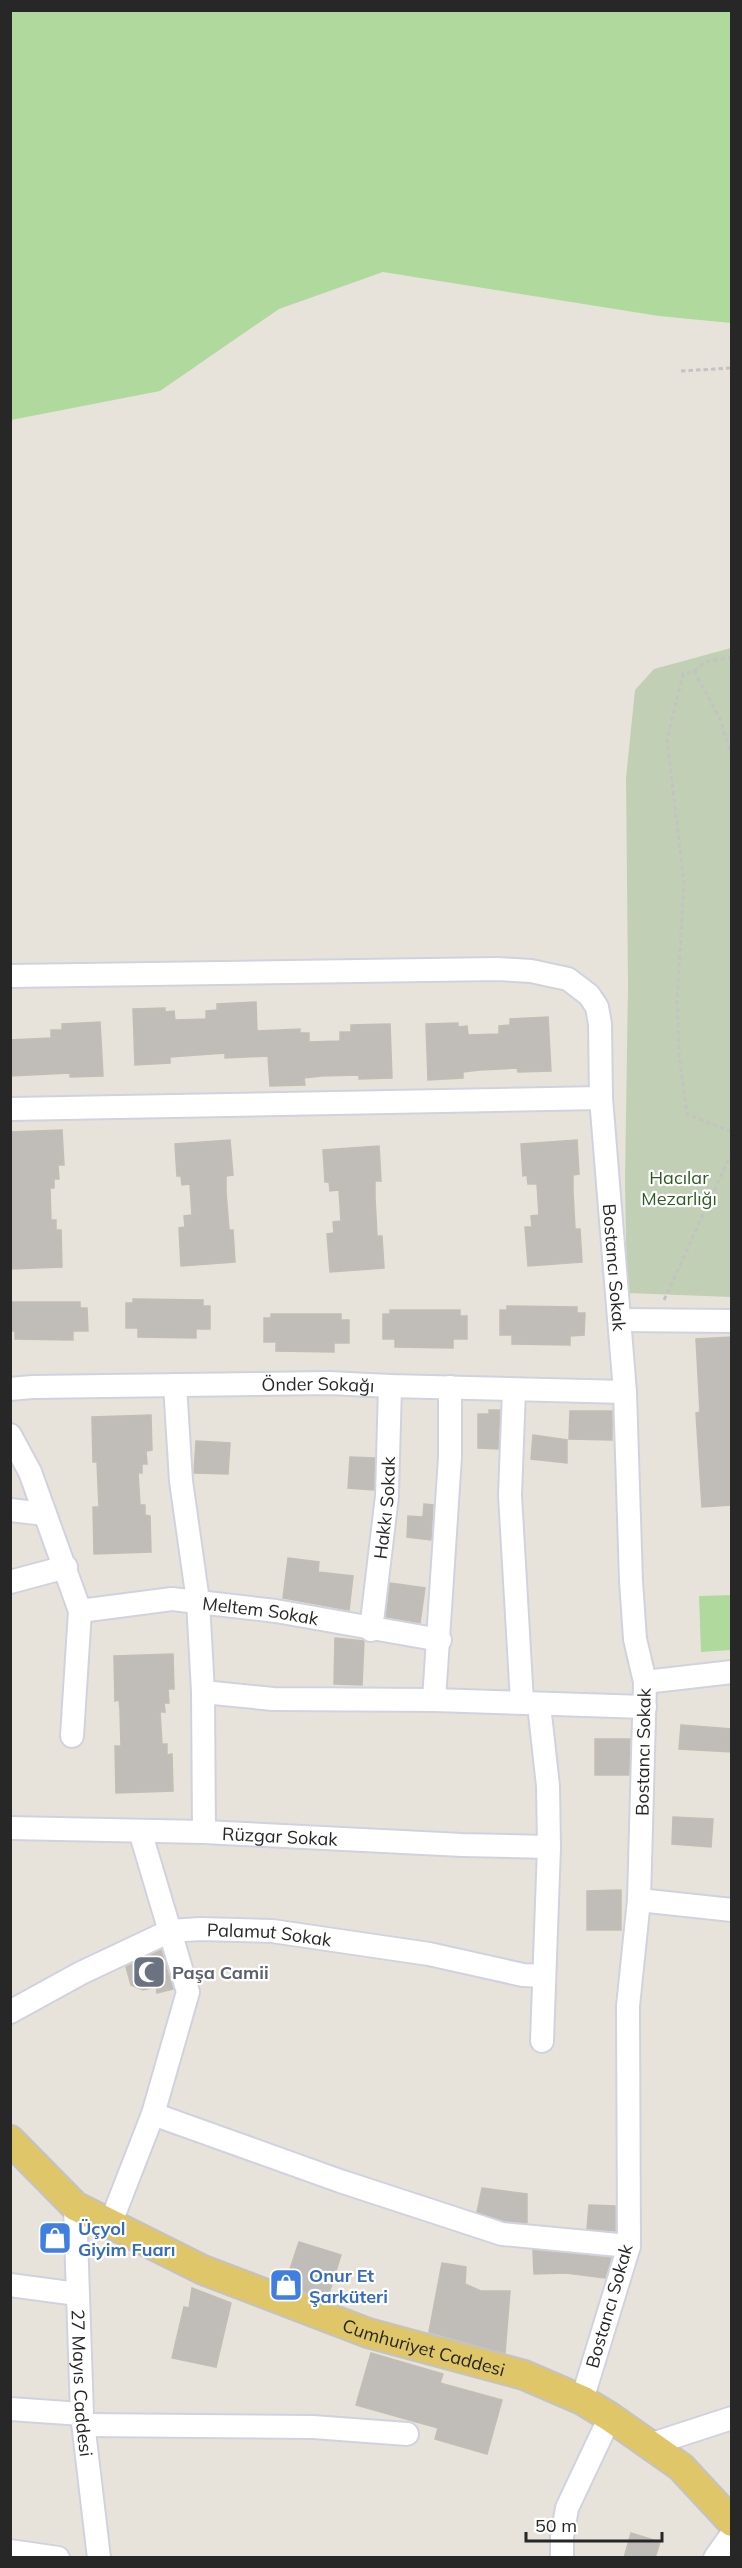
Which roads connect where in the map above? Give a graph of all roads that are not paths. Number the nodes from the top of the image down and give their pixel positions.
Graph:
1 (10, 976) edge
2 (601, 1098) junction
3 (10, 1109) edge
4 (621, 1320) junction
5 (732, 1321) edge
6 (175, 1386) junction
7 (390, 1386) junction
8 (450, 1387) junction
9 (10, 1389) edge
10 (514, 1390) junction
11 (626, 1392) junction
12 (10, 1435) edge
13 (10, 1510) edge
14 (45, 1514) junction
15 (66, 1567) junction
16 (10, 1582) edge
17 (198, 1601) junction
18 (80, 1611) junction
19 (371, 1630) junction
20 (440, 1640) junction
21 (732, 1672) edge
22 (645, 1682) junction
23 (203, 1692) junction
24 (435, 1700) junction
25 (531, 1704) junction
26 (645, 1707) junction
27 (72, 1736) dead end
28 (10, 1828) edge
29 (140, 1831) junction
30 (204, 1832) junction
31 (549, 1847) junction
32 (639, 1900) junction
33 (732, 1910) edge
34 (170, 1931) junction
35 (544, 1976) junction
36 (10, 2012) edge
37 (542, 2041) dead end
38 (153, 2114) junction
39 (10, 2140) edge
40 (75, 2206) junction
41 (111, 2222) junction
42 (629, 2246) junction
43 (10, 2285) edge
44 (77, 2294) junction
45 (582, 2400) junction
46 (10, 2409) edge
47 (610, 2417) junction
48 (732, 2418) edge
49 (83, 2419) junction
50 (408, 2434) dead end
51 (649, 2445) junction
52 (732, 2522) edge
53 (732, 2534) edge
54 (10, 2551) edge
55 (58, 2558) edge
56 (99, 2558) edge
57 (562, 2558) edge
58 (715, 2558) edge

1 - 2 street, Bostancı Sokak
2 - 3 street
2 - 4 street, Bostancı Sokak
4 - 5 street
4 - 11 street, Bostancı Sokak
6 - 7 street, Önder Sokağı
6 - 9 street, Önder Sokağı
6 - 17 street
7 - 8 street, Önder Sokağı
7 - 19 street, Hakkı Sokak
8 - 10 street, Önder Sokağı
8 - 20 street
10 - 11 street, Önder Sokağı
10 - 25 street
11 - 22 street, Bostancı Sokak
12 - 14 street
13 - 14 street
14 - 15 street
15 - 16 street
15 - 18 street
17 - 18 street, Meltem Sokak
17 - 19 street, Meltem Sokak
17 - 23 street
18 - 27 street
19 - 20 street, Meltem Sokak
20 - 24 street
21 - 22 street
22 - 26 street, Bostancı Sokak
23 - 24 street
23 - 30 street
24 - 25 street
25 - 26 street
25 - 31 street
26 - 32 street, Bostancı Sokak
28 - 29 street, Rüzgar Sokak
29 - 30 street, Rüzgar Sokak
29 - 34 street
30 - 31 street, Rüzgar Sokak
31 - 35 street
32 - 33 street
32 - 42 street, Bostancı Sokak
34 - 35 street, Palamut Sokak
34 - 36 street, Palamut Sokak
34 - 38 street
35 - 37 street
38 - 41 street
38 - 42 street
39 - 40 main road, Cumhuriyet Caddesi
40 - 41 main road, Cumhuriyet Caddesi
40 - 44 street, 27 Mayıs Caddesi
41 - 45 main road, Cumhuriyet Caddesi
42 - 45 street, Bostancı Sokak
43 - 44 street
44 - 49 street, 27 Mayıs Caddesi
45 - 47 main road, Cumhuriyet Caddesi
46 - 49 street
47 - 51 main road, Cumhuriyet Caddesi
47 - 57 street
48 - 51 street
49 - 50 street
49 - 56 street, 27 Mayıs Caddesi
51 - 52 main road, Cumhuriyet Caddesi
53 - 58 street
54 - 55 street

